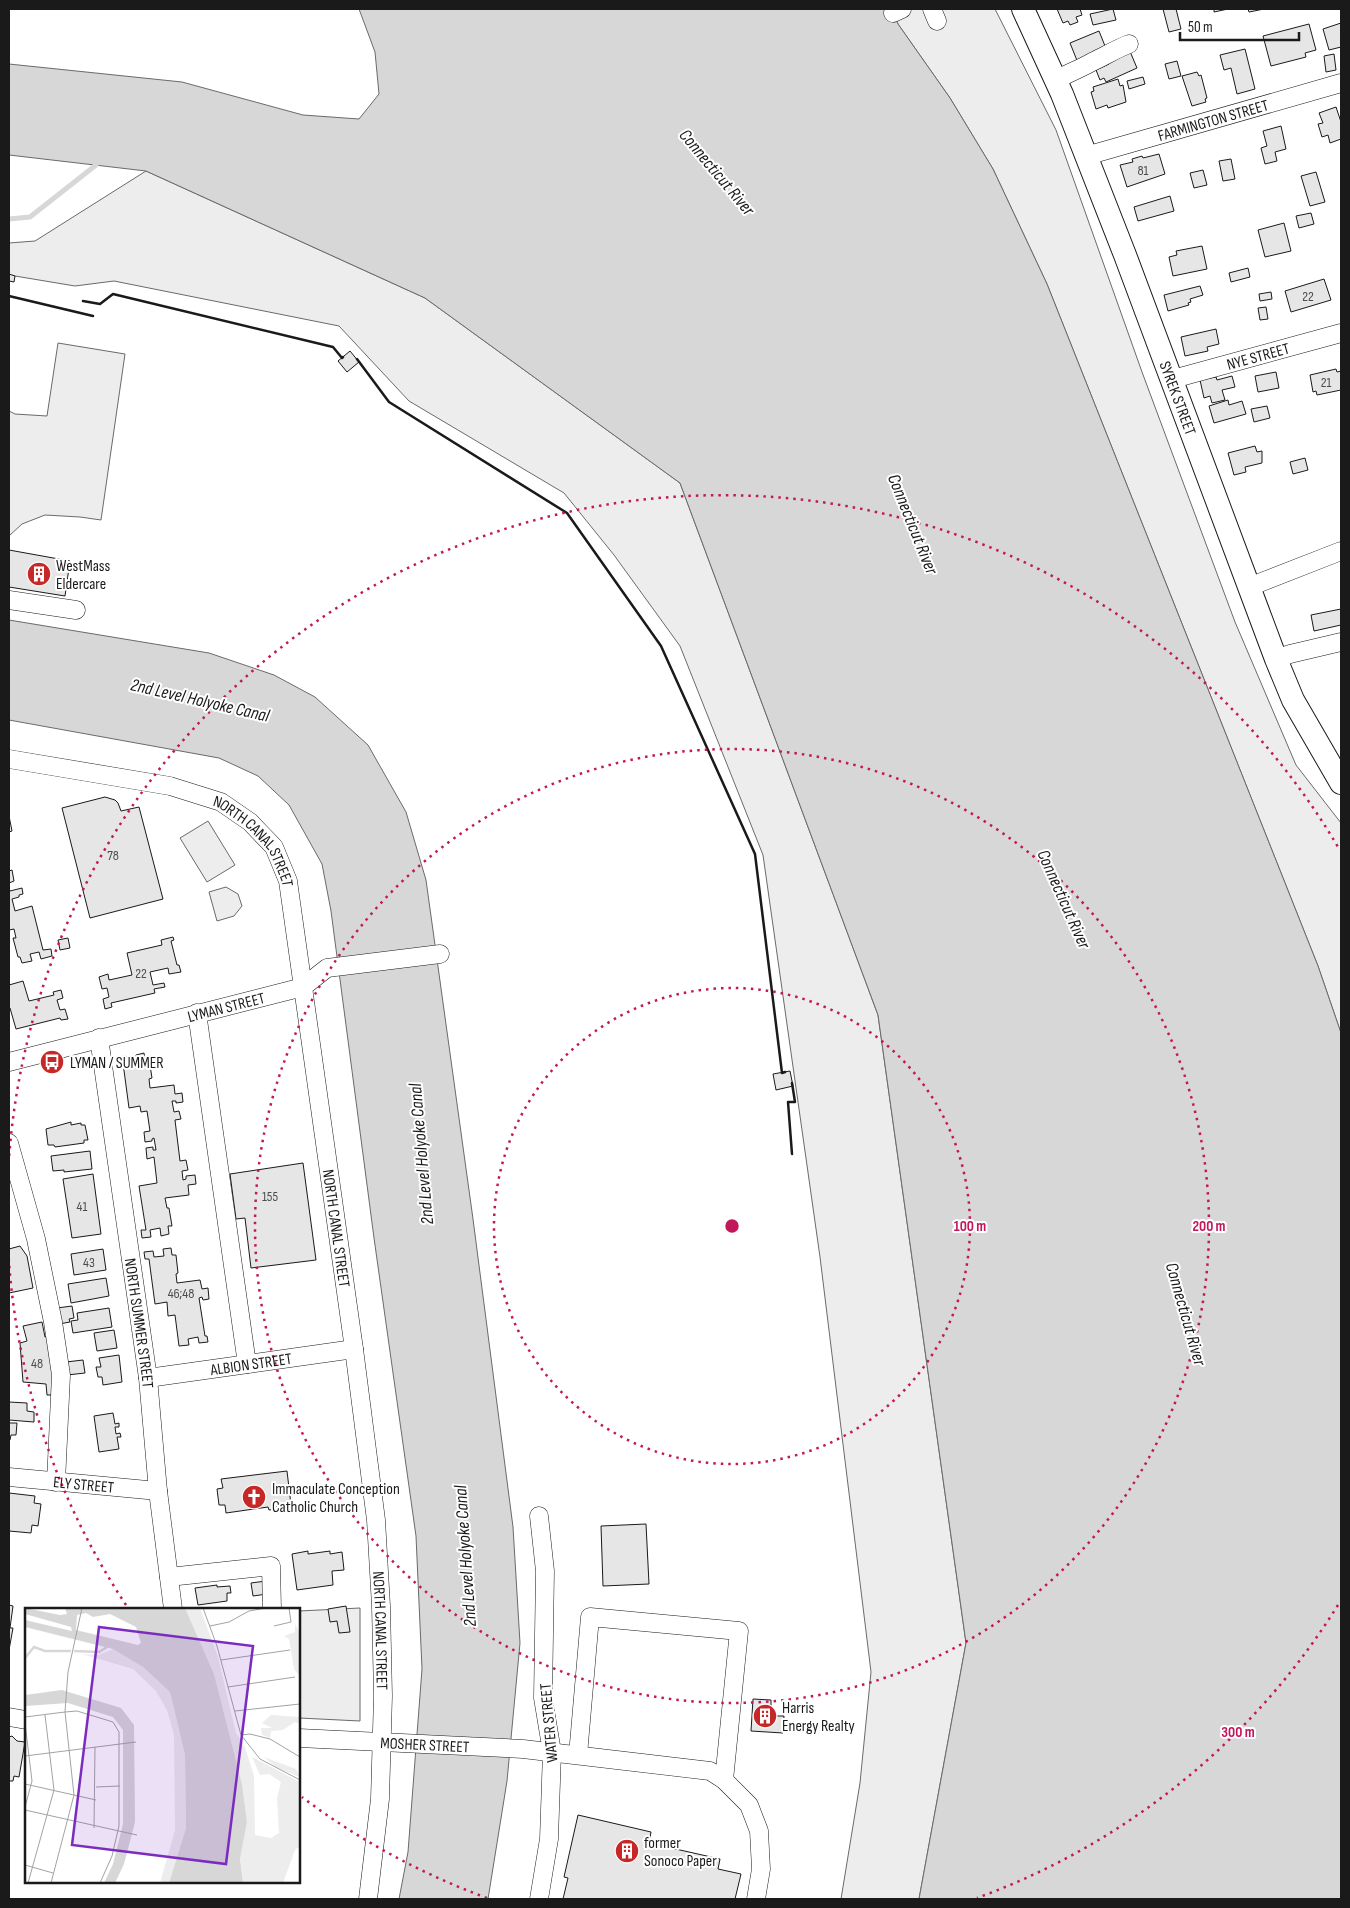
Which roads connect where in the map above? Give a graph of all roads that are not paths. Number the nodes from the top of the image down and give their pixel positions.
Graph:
1 (1023, 9) edge
2 (1129, 44) dead end
3 (1056, 80) junction
4 (1341, 83) edge
5 (1086, 156) junction
6 (1341, 333) edge
7 (1173, 379) junction
8 (1341, 551) edge
9 (1249, 587) junction
10 (9, 600) edge
11 (76, 610) dead end
12 (1341, 642) edge
13 (1276, 659) junction
14 (9, 759) edge
15 (1340, 780) edge
16 (440, 954) dead end
17 (303, 987) junction
18 (197, 1013) junction
19 (99, 1038) junction
20 (9, 1062) edge
21 (9, 1143) edge
22 (354, 1349) junction
23 (247, 1364) junction
24 (148, 1378) junction
25 (9, 1477) edge
26 (56, 1482) junction
27 (158, 1491) junction
28 (540, 1516) dead end
29 (169, 1576) junction
30 (173, 1608) edge
31 (272, 1608) edge
32 (9, 1717) edge
33 (25, 1720) edge
34 (300, 1738) edge
35 (382, 1742) junction
36 (552, 1752) junction
37 (578, 1755) junction
38 (724, 1780) junction
39 (368, 1899) edge
40 (539, 1899) edge
41 (756, 1899) edge

1 - 3 main road, SYREK STREET
2 - 3 street
3 - 5 main road, SYREK STREET
4 - 5 street, FARMINGTON STREET
5 - 7 main road, SYREK STREET
6 - 7 street, NYE STREET
7 - 9 main road, SYREK STREET
8 - 9 street
9 - 13 main road, SYREK STREET
10 - 11 street
12 - 13 street
13 - 15 main road, SYREK STREET
14 - 17 street, NORTH CANAL STREET
16 - 17 street, LYMAN STREET
17 - 18 street, LYMAN STREET
17 - 22 street, NORTH CANAL STREET
18 - 19 street, LYMAN STREET
18 - 23 street
19 - 20 street, LYMAN STREET
19 - 24 street, NORTH SUMMER STREET
21 - 26 street
22 - 23 street, ALBION STREET
22 - 35 street, NORTH CANAL STREET
23 - 24 street, ALBION STREET
24 - 27 street, NORTH SUMMER STREET
25 - 26 street, ELY STREET
26 - 27 street, ELY STREET
27 - 29 street, NORTH SUMMER STREET
28 - 36 street, WATER STREET
29 - 30 street, NORTH SUMMER STREET
29 - 31 street
32 - 33 street
34 - 35 street, MOSHER STREET
35 - 36 street, MOSHER STREET
35 - 39 street, NORTH CANAL STREET
36 - 37 street, MOSHER STREET
36 - 40 street, WATER STREET
37 - 38 street, MOSHER STREET
37 - 38 street
38 - 41 street

